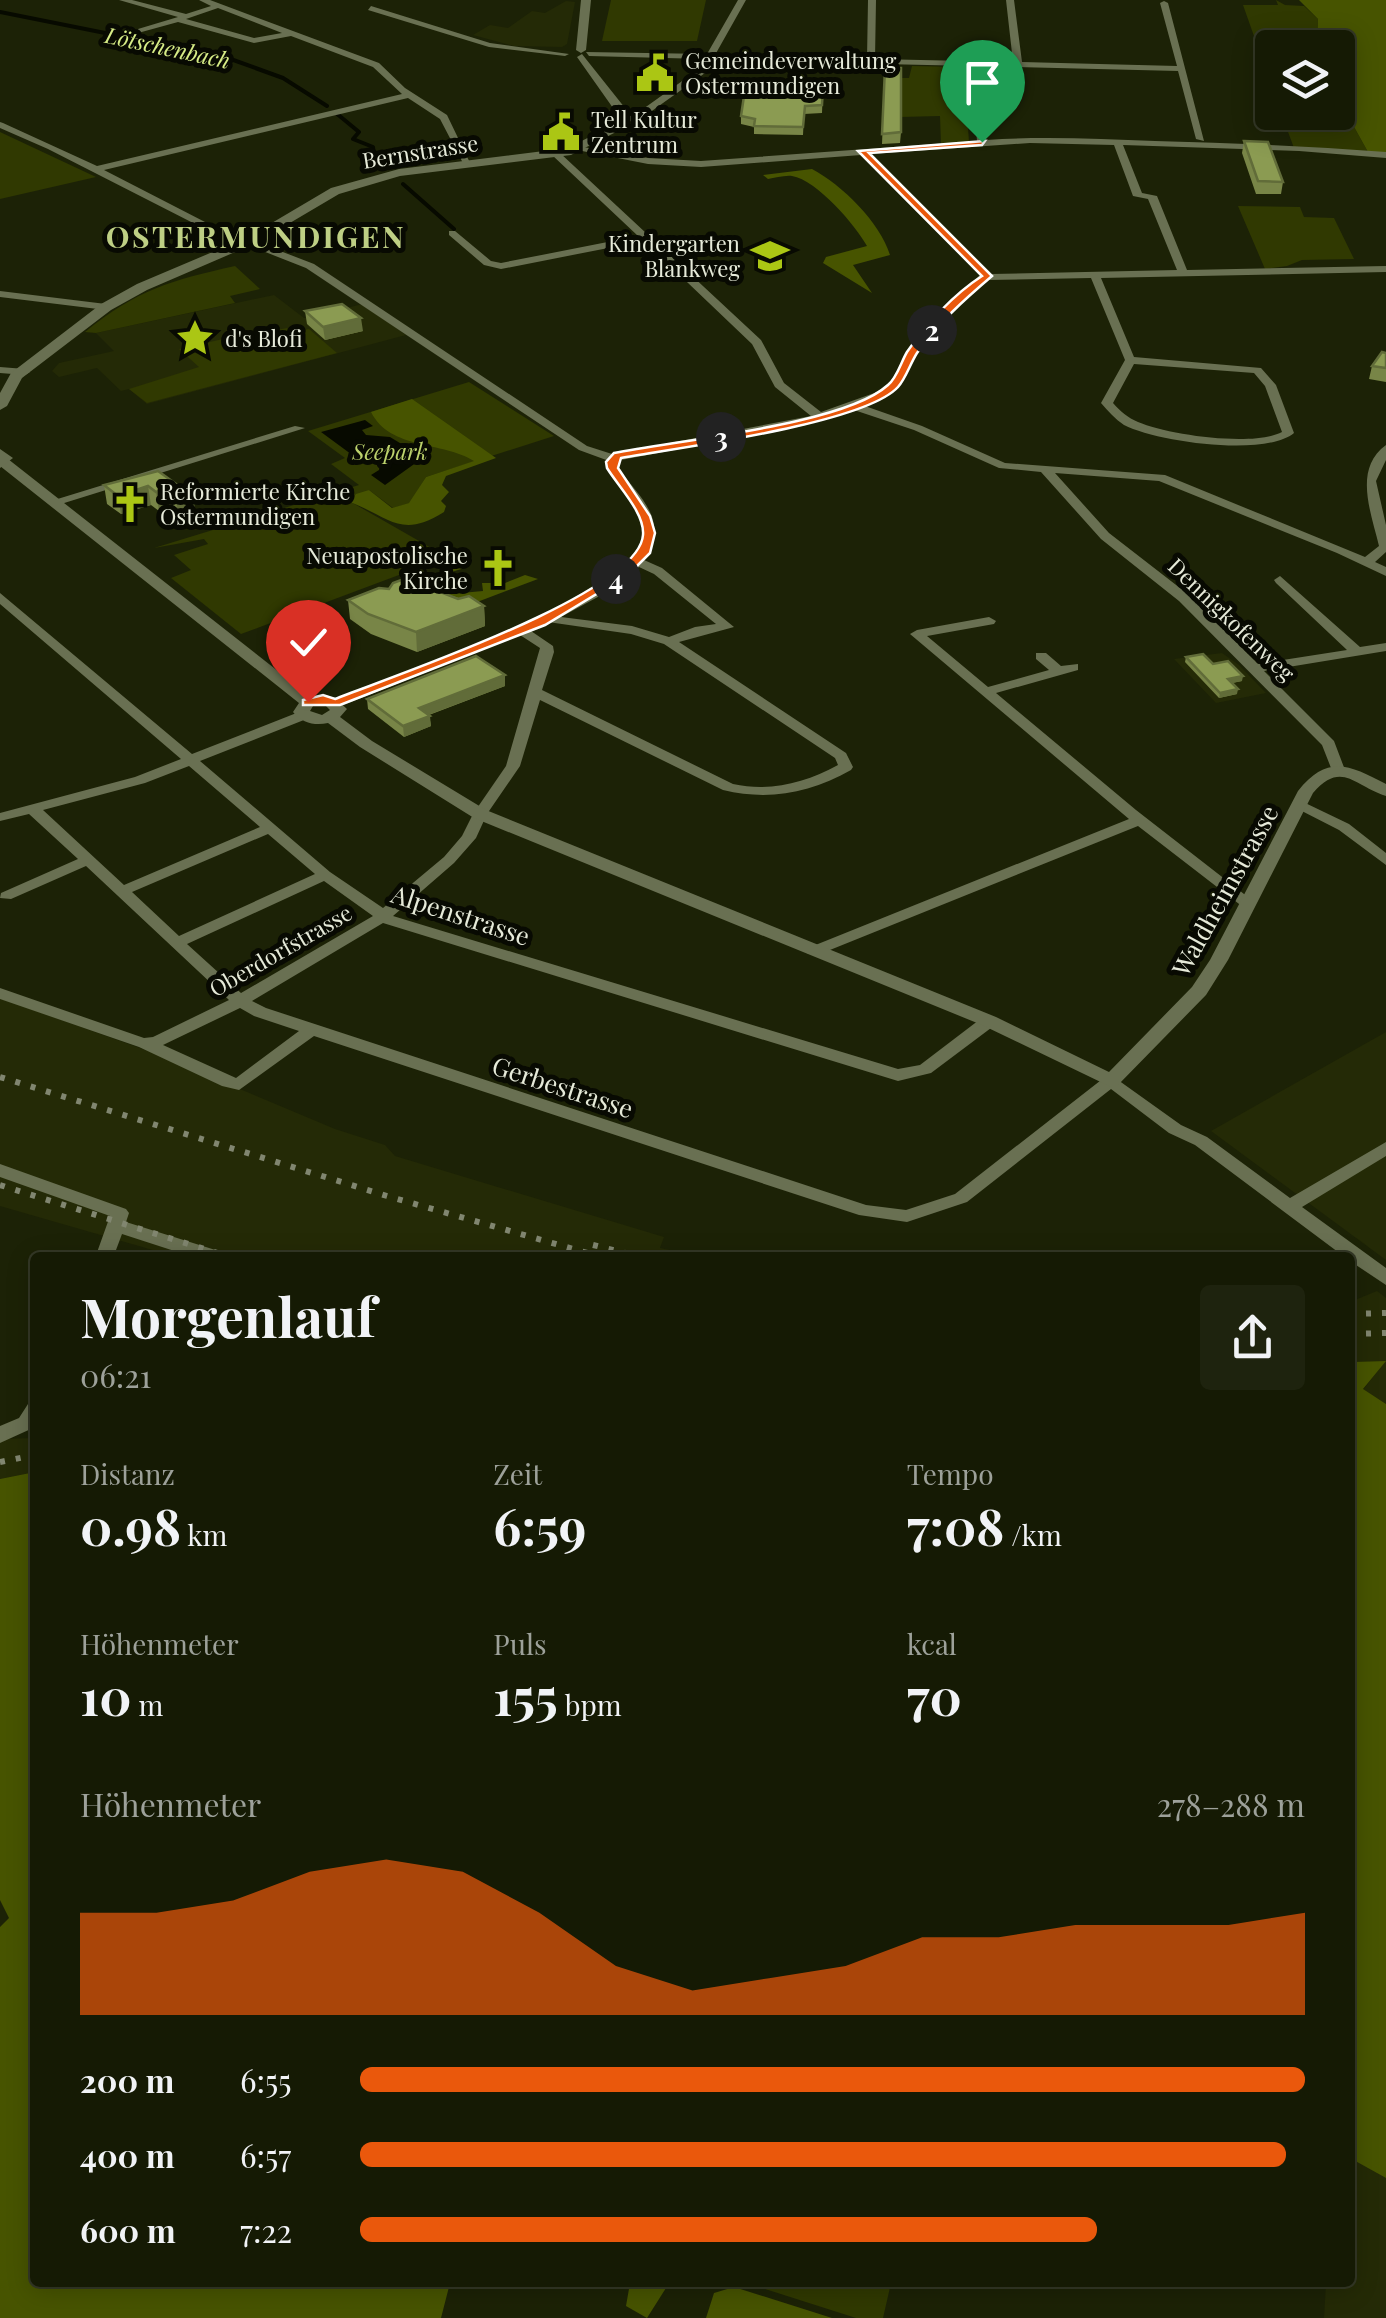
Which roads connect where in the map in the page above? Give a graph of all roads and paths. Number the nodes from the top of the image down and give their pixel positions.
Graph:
1 (123, 0) edge
2 (203, 0) edge
3 (586, 0) edge
4 (742, 0) edge
5 (872, 0) edge
6 (1010, 0) edge
7 (1164, 4) dead end
8 (218, 6) junction
9 (370, 8) dead end
10 (182, 18) junction
11 (141, 31) dead end
12 (293, 33) junction
13 (577, 54) junction
14 (712, 58) junction
15 (871, 62) junction
16 (975, 64) junction
17 (1018, 65) junction
18 (1182, 69) junction
19 (409, 95) junction
20 (617, 119) junction
21 (0, 126) edge
22 (1201, 139) dead end
23 (982, 142) junction
24 (1117, 142) junction
25 (577, 149) junction
26 (862, 151) junction
27 (557, 154) junction
28 (1386, 155) edge
29 (469, 164) junction
30 (97, 169) junction
31 (452, 234) dead end
32 (645, 238) junction
33 (252, 240) junction
34 (1386, 268) edge
35 (1183, 272) junction
36 (1094, 273) junction
37 (987, 276) junction
38 (0, 294) edge
39 (106, 307) junction
40 (1130, 360) junction
41 (0, 370) edge
42 (25, 372) junction
43 (0, 406) edge
44 (854, 406) junction
45 (822, 418) junction
46 (299, 428) dead end
47 (1386, 448) edge
48 (614, 458) junction
49 (1, 459) edge
50 (1046, 471) junction
51 (57, 502) junction
52 (636, 562) junction
53 (1367, 562) junction
54 (1386, 572) edge
55 (1280, 580) dead end
56 (0, 598) edge
57 (549, 618) junction
58 (988, 622) dead end
59 (521, 630) junction
60 (669, 641) junction
61 (1386, 647) edge
62 (1358, 652) junction
63 (1041, 656) dead end
64 (1254, 669) junction
65 (535, 692) junction
66 (985, 692) junction
67 (306, 709) junction
68 (333, 710) junction
69 (189, 762) junction
70 (1338, 770) junction
71 (50, 788) dead end
72 (1386, 791) edge
73 (62, 803) junction
74 (1299, 804) junction
75 (34, 810) junction
76 (480, 814) junction
77 (0, 817) edge
78 (1139, 820) junction
79 (270, 828) junction
80 (90, 859) junction
81 (1386, 860) edge
82 (325, 875) junction
83 (124, 890) junction
84 (6, 896) dead end
85 (1248, 904) junction
86 (382, 917) junction
87 (178, 942) junction
88 (814, 951) junction
89 (0, 993) edge
90 (240, 1001) junction
91 (988, 1021) junction
92 (311, 1030) junction
93 (143, 1043) junction
94 (1112, 1081) junction
95 (1386, 1148) edge
96 (0, 1170) edge
97 (1289, 1206) junction
98 (118, 1226) junction
99 (107, 1252) edge
100 (201, 1252) edge
101 (1351, 1252) edge
102 (1355, 1255) edge
103 (1386, 1278) edge
104 (30, 1417) edge
105 (0, 1435) edge

1 - 10 street
2 - 8 street
3 - 13 main road
4 - 14 street
5 - 15 street
6 - 17 street
7 - 18 street
8 - 10 street
8 - 12 street
9 - 13 street
10 - 11 street
10 - 12 street
12 - 19 street
13 - 14 street
13 - 20 main road
14 - 15 street
14 - 20 street
15 - 16 street
16 - 17 street
16 - 23 street
17 - 18 street
18 - 22 street
19 - 29 street
19 - 30 street
20 - 25 main road, Bernstrasse
21 - 30 street
23 - 24 street
23 - 26 street
24 - 28 street
24 - 35 street
25 - 26 street
25 - 27 main road, Bernstrasse
26 - 37 street
27 - 29 main road, Bernstrasse
27 - 32 street
29 - 33 main road, Bernstrasse
30 - 33 street
31 - 32 street
32 - 45 street
33 - 39 main road, Bernstrasse
33 - 48 street
34 - 35 street
35 - 36 street
36 - 37 street
36 - 40 street
37 - 44 street
38 - 39 street
39 - 42 main road, Bernstrasse
40 - 40 street
41 - 42 street
42 - 43 main road, Bernstrasse
44 - 45 street
44 - 50 street
45 - 48 street
46 - 51 street
47 - 53 street
48 - 52 street
49 - 51 street
50 - 53 street
50 - 64 street, Dennigkofenweg
51 - 67 street
52 - 57 street
52 - 60 street
53 - 54 street
55 - 62 street
56 - 69 street, Alpenstrasse
57 - 59 street
57 - 60 street
58 - 66 street
59 - 65 street, Oberdorfstrasse
59 - 68 street
60 - 65 street
61 - 62 street
62 - 64 street
63 - 66 street
64 - 70 street, Dennigkofenweg
65 - 76 street, Oberdorfstrasse
66 - 78 street
67 - 68 street
67 - 69 street
68 - 76 street
69 - 73 street
69 - 79 street, Alpenstrasse
70 - 72 street
70 - 74 street, Waldheimstrasse
71 - 73 street
73 - 75 street
74 - 81 street
74 - 85 street, Waldheimstrasse
75 - 77 street
75 - 80 street, Gerbestrasse
76 - 86 street, Oberdorfstrasse
76 - 88 street
78 - 85 street
78 - 88 street
79 - 82 street, Alpenstrasse
79 - 83 street
80 - 83 street, Gerbestrasse
80 - 84 street
82 - 86 street, Alpenstrasse
82 - 87 street
83 - 87 street, Gerbestrasse
85 - 94 street, Waldheimstrasse
86 - 90 street, Oberdorfstrasse
86 - 91 street, Alpenstrasse
87 - 90 street, Gerbestrasse
88 - 91 street
89 - 93 street
90 - 92 street, Gerbestrasse
90 - 93 street, Oberdorfstrasse
91 - 94 street
92 - 93 street
92 - 94 street, Gerbestrasse
94 - 97 street
95 - 97 street
96 - 98 street
97 - 101 street
98 - 99 street
98 - 100 street
102 - 103 street
104 - 105 street

